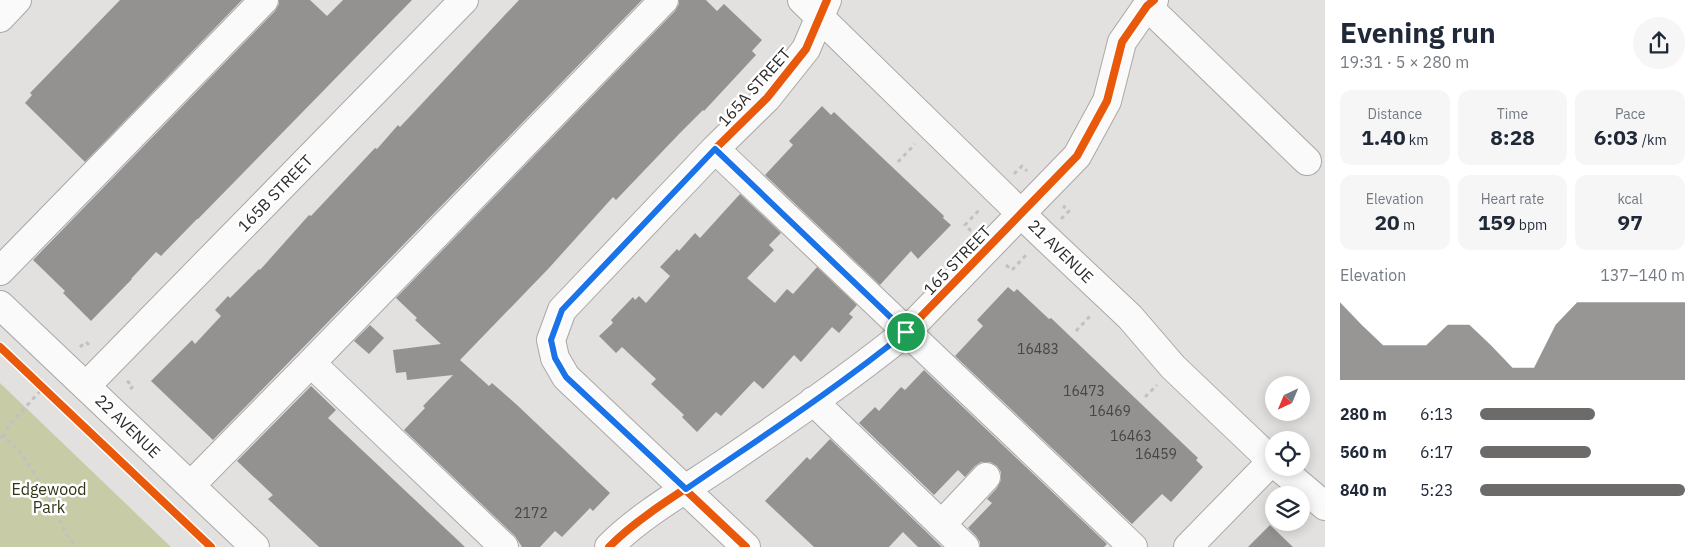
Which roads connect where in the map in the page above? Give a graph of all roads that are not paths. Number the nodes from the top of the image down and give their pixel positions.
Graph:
1 (264, 0) edge
2 (464, 0) edge
3 (664, 0) edge
4 (1150, 3) edge
5 (816, 6) edge
6 (715, 149) junction
7 (1307, 161) dead end
8 (1021, 213) junction
9 (0, 271) edge
10 (0, 305) edge
11 (906, 332) junction
12 (311, 363) junction
13 (86, 386) junction
14 (813, 401) junction
15 (1265, 455) edge
16 (1265, 474) edge
17 (1289, 476) edge
18 (986, 477) dead end
19 (191, 485) junction
20 (686, 489) junction
21 (1325, 506) edge
22 (942, 524) junction
23 (255, 547) edge
24 (504, 547) edge
25 (609, 547) edge
26 (746, 547) edge
27 (965, 547) edge
28 (1133, 547) edge
29 (1188, 547) edge

1 - 9 street
2 - 13 street, 165B STREET
3 - 12 street
4 - 7 street
4 - 8 street, 165 STREET
5 - 6 street, 165A STREET
5 - 8 street, 21 AVENUE
6 - 11 street
6 - 20 street, 165A STREET
8 - 11 street, 165 STREET
8 - 15 street, 21 AVENUE
10 - 13 street, 22 AVENUE
11 - 14 street, 165 STREET
11 - 28 street
12 - 19 street
12 - 24 street
13 - 19 street, 22 AVENUE
14 - 20 street, 165 STREET
14 - 22 street
16 - 29 street
17 - 21 street, 21 AVENUE
18 - 22 street
19 - 23 street, 22 AVENUE
20 - 25 street, 165 STREET
20 - 26 street
22 - 27 street

